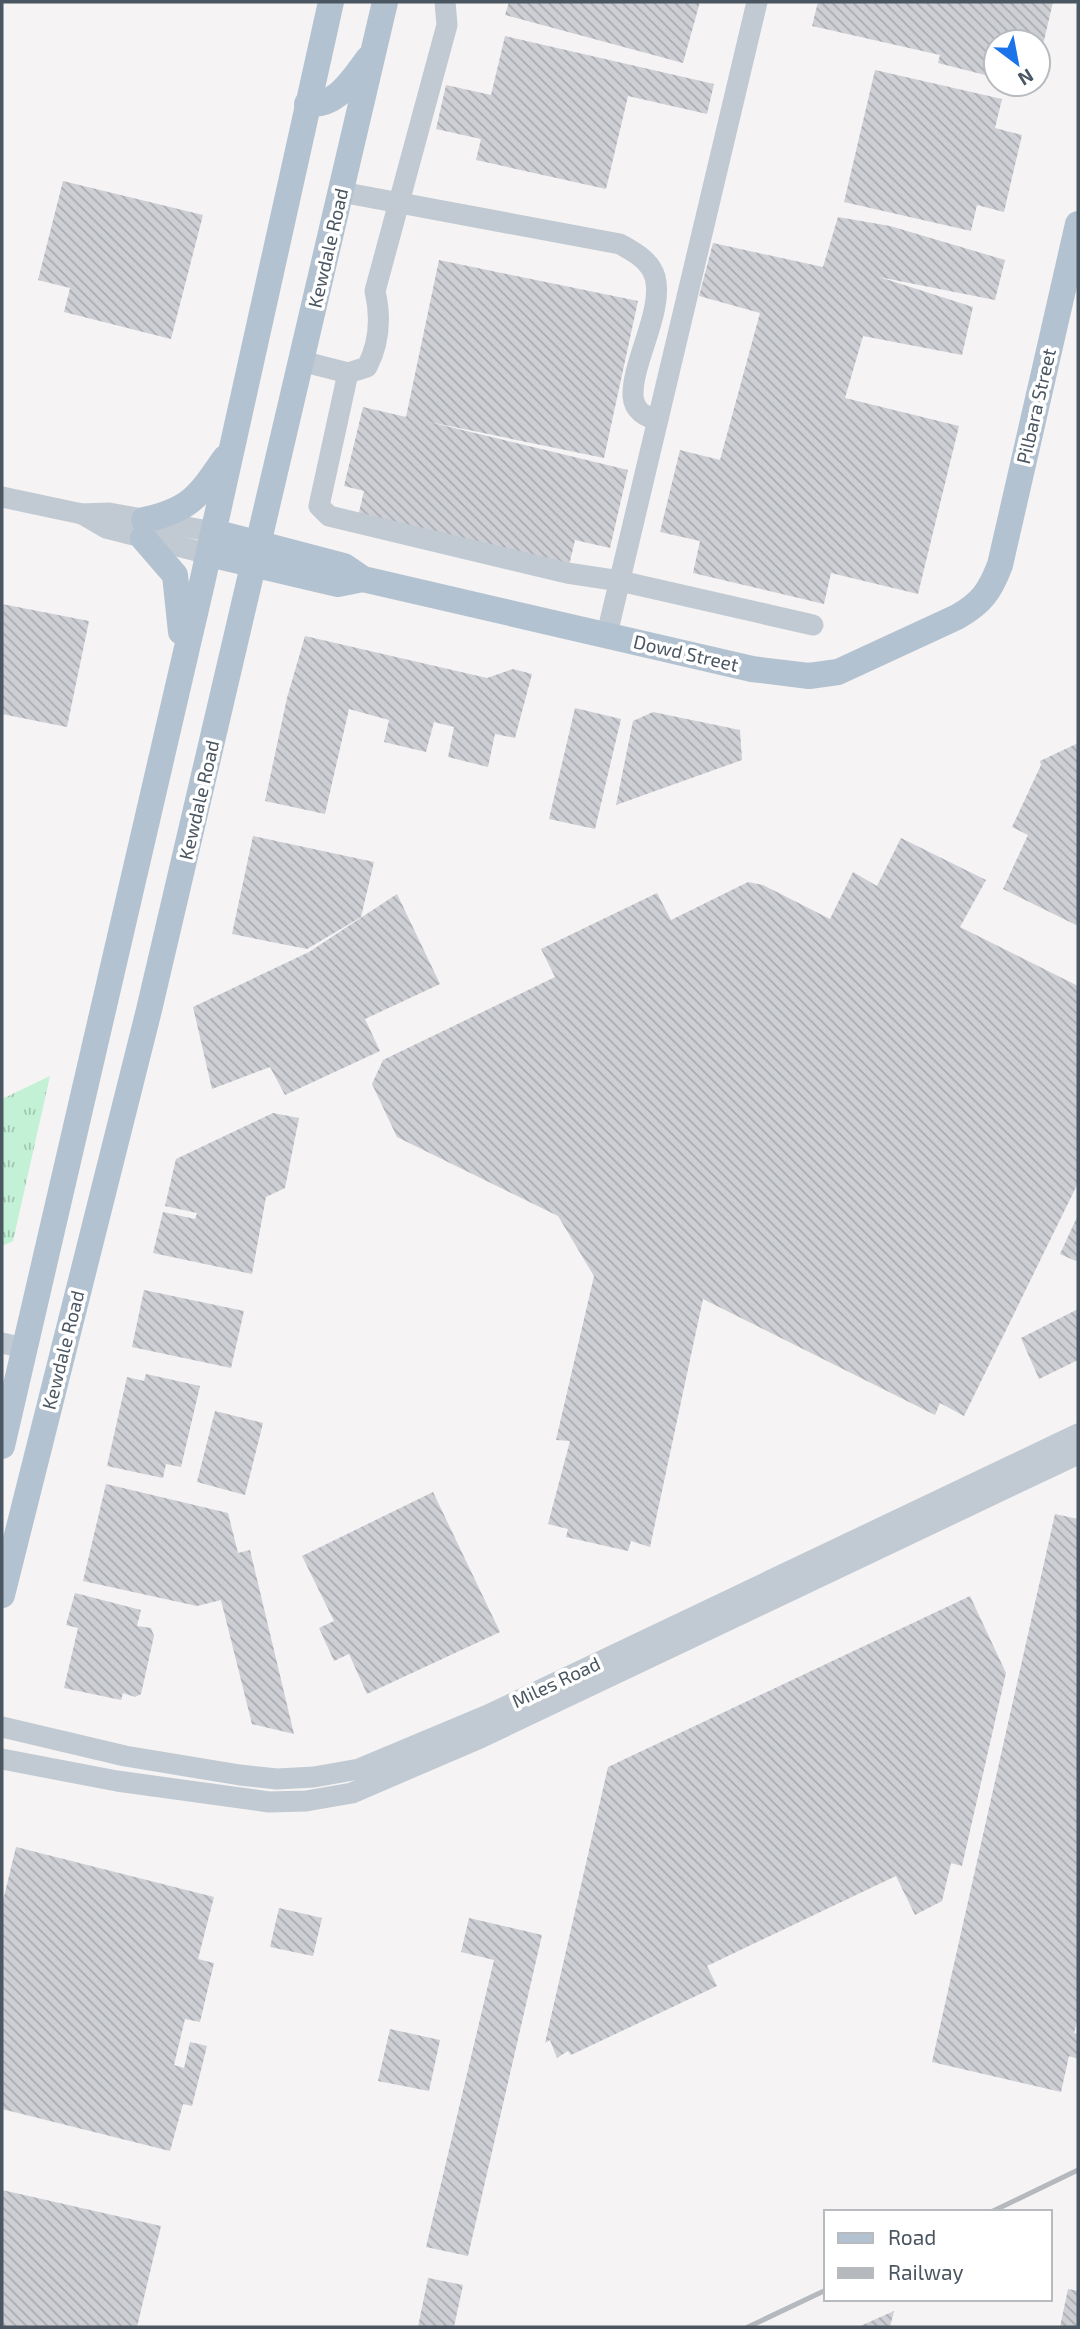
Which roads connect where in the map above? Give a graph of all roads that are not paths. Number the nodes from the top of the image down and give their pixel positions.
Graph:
1 (331, 2) edge
2 (385, 2) edge
3 (444, 2) edge
4 (757, 2) edge
5 (373, 52) junction
6 (307, 104) junction
7 (341, 192) junction
8 (400, 203) junction
9 (1078, 224) edge
10 (301, 362) junction
11 (348, 373) junction
12 (659, 419) junction
13 (231, 450) junction
14 (2, 497) edge
15 (143, 529) junction
16 (211, 543) junction
17 (257, 555) junction
18 (620, 581) junction
19 (991, 588) joint
20 (813, 625) dead end
21 (607, 634) junction
22 (183, 655) junction
23 (13, 1346) edge
24 (62, 1356) junction
25 (1078, 1434) edge
26 (2, 1446) edge
27 (1078, 1454) edge
28 (2, 1595) edge
29 (2, 1727) edge
30 (2, 1759) edge

1 - 6 main road, Kewdale Road
2 - 5 main road, Kewdale Road
3 - 8 street
4 - 12 street
5 - 6 main road
5 - 7 main road, Kewdale Road
6 - 13 main road, Kewdale Road
7 - 8 street
7 - 10 main road, Kewdale Road
8 - 11 street
8 - 12 street
9 - 19 main road, Pilbara Street
10 - 11 street
10 - 17 main road, Kewdale Road
11 - 18 street
12 - 18 street
13 - 15 main road
13 - 16 main road, Kewdale Road
14 - 15 street, Dowd Street
15 - 16 street, Dowd Street
15 - 22 main road
16 - 17 main road, Dowd Street
16 - 22 main road, Kewdale Road
17 - 21 main road, Dowd Street
17 - 24 main road, Kewdale Road
18 - 20 street
18 - 21 street
19 - 21 main road, Dowd Street
22 - 23 main road, Kewdale Road
23 - 24 main road
23 - 26 main road, Kewdale Road
24 - 28 main road, Kewdale Road
25 - 29 street, Miles Road
27 - 30 street, Miles Road

